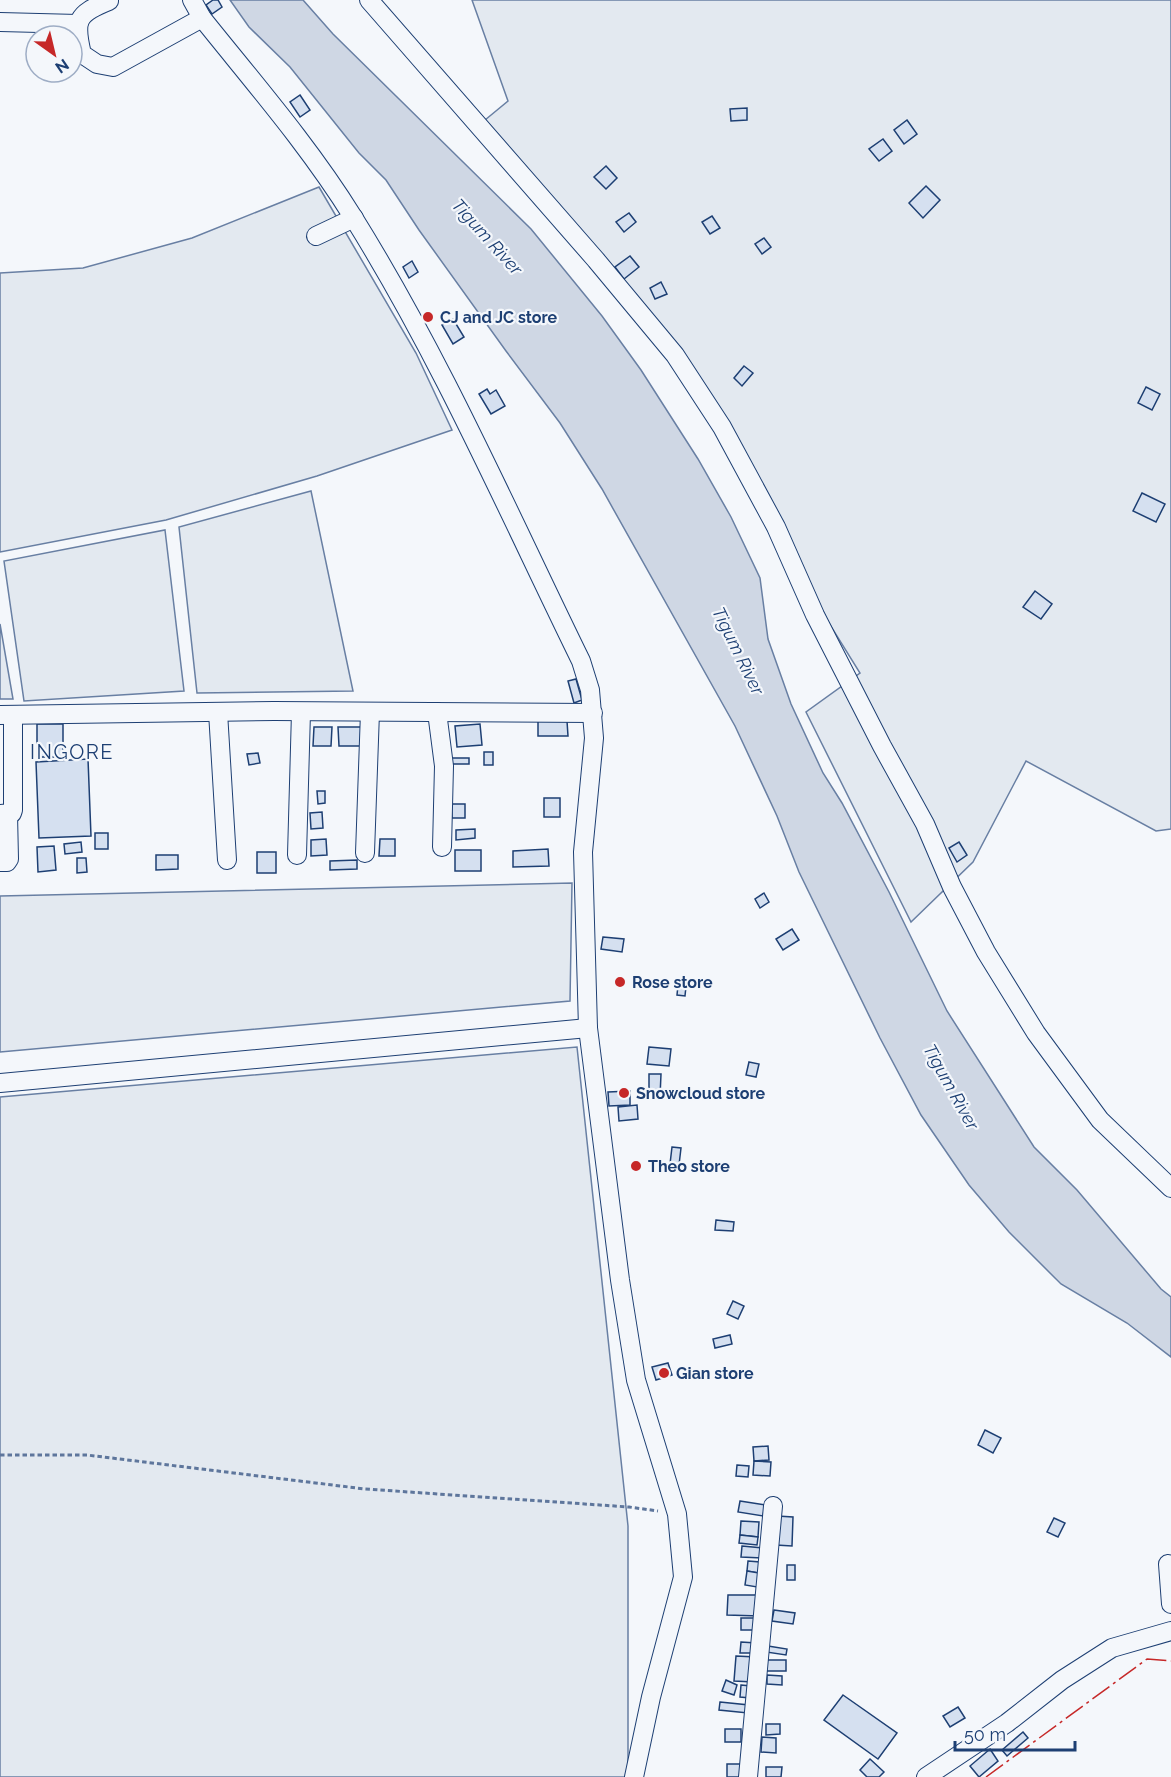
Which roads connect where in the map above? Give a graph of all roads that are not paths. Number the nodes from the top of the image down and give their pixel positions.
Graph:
1 (192, 0) edge
2 (109, 1) edge
3 (371, 1) edge
4 (202, 18) junction
5 (0, 22) edge
6 (78, 24) joint
7 (84, 55) edge
8 (354, 218) junction
9 (316, 236) dead end
10 (218, 712) junction
11 (301, 712) junction
12 (370, 712) junction
13 (437, 712) junction
14 (593, 712) junction
15 (6, 715) edge
16 (4, 814) edge
17 (442, 847) dead end
18 (365, 853) dead end
19 (297, 855) dead end
20 (227, 860) dead end
21 (0, 862) edge
22 (588, 1028) junction
23 (0, 1083) edge
24 (1171, 1188) edge
25 (773, 1506) dead end
26 (1168, 1564) dead end
27 (1171, 1604) edge
28 (1171, 1631) edge
29 (634, 1777) edge
30 (748, 1777) edge
31 (926, 1777) edge

1 - 4 street
2 - 6 street
3 - 24 street
4 - 7 street
4 - 8 street
5 - 6 street
8 - 9 street
8 - 14 street
10 - 11 street
10 - 15 street
10 - 20 street
11 - 12 street
11 - 19 street
12 - 13 street
12 - 18 street
13 - 14 street
13 - 17 street
14 - 22 street
15 - 16 street
16 - 21 street
22 - 23 street
22 - 29 street
25 - 30 street
26 - 27 street
28 - 31 street

